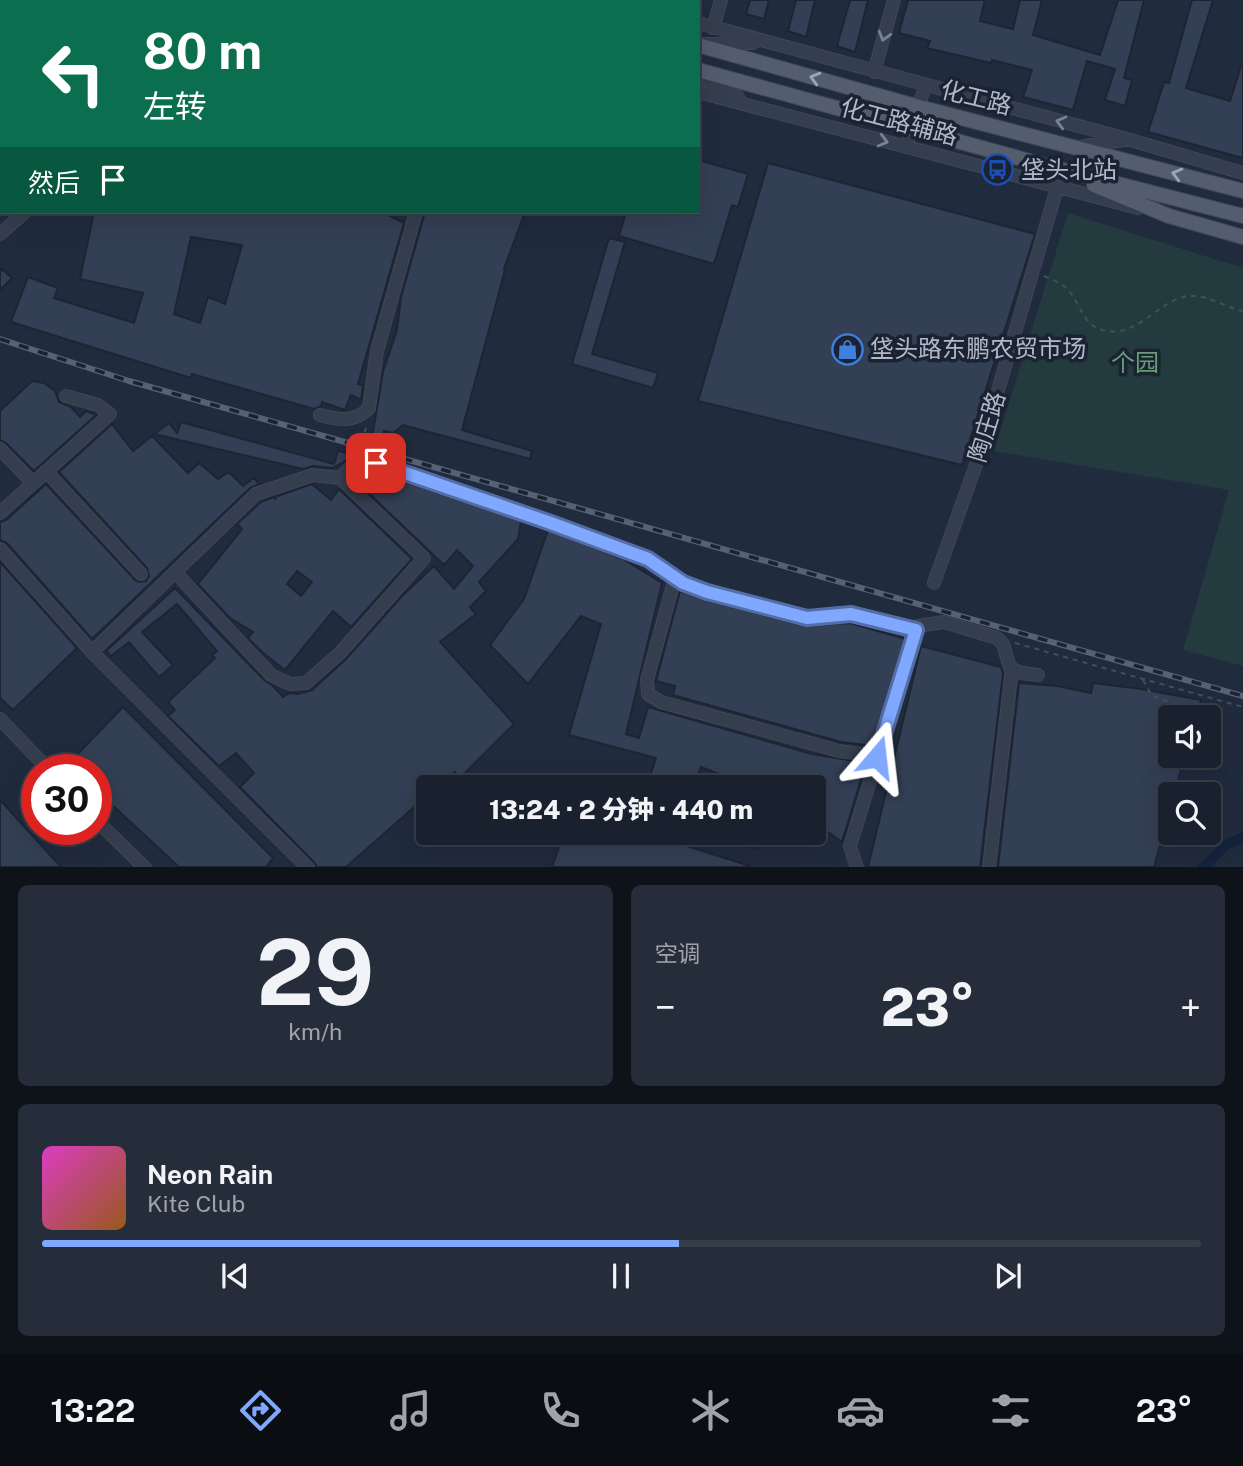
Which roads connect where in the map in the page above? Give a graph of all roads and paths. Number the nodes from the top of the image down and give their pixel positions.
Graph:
1 (721, 0) edge
2 (894, 0) edge
3 (700, 24) edge
4 (713, 28) junction
5 (767, 43) junction
6 (700, 44) edge
7 (700, 45) edge
8 (700, 71) edge
9 (874, 72) junction
10 (700, 76) edge
11 (925, 86) junction
12 (700, 93) edge
13 (919, 107) junction
14 (766, 110) junction
15 (913, 128) junction
16 (1127, 139) junction
17 (906, 147) junction
18 (1077, 148) junction
19 (1044, 165) junction
20 (1243, 173) edge
21 (1057, 188) junction
22 (1243, 191) edge
23 (23, 214) edge
24 (415, 214) edge
25 (1169, 216) junction
26 (1243, 216) edge
27 (0, 234) edge
28 (1243, 237) edge
29 (1034, 272) junction
30 (1243, 311) edge
31 (66, 396) dead end
32 (369, 408) junction
33 (320, 415) dead end
34 (0, 449) edge
35 (352, 466) junction
36 (46, 471) junction
37 (340, 478) junction
38 (33, 483) junction
39 (0, 513) edge
40 (0, 549) edge
41 (175, 572) junction
42 (141, 573) dead end
43 (675, 578) junction
44 (934, 583) dead end
45 (917, 628) junction
46 (997, 638) junction
47 (92, 652) junction
48 (1012, 668) junction
49 (1038, 675) dead end
50 (1143, 679) junction
51 (1177, 705) edge
52 (1243, 707) edge
53 (0, 719) edge
54 (34, 754) edge
55 (877, 757) junction
56 (112, 835) edge
57 (145, 867) edge
58 (309, 867) edge
59 (857, 867) edge
60 (989, 867) edge

1 - 4 street
2 -> 9 street
3 - 4 street, 化工路辅路
4 - 5 street, 化工路辅路
5 - 6 street
5 - 9 street, 化工路辅路
13 -> 7 main road, 化工路
8 - 15 main road, 化工路
9 - 11 street, 化工路辅路
10 - 14 street
11 - 13 street
16 -> 11 street, 化工路辅路
12 - 14 street, 化工路辅路
13 - 15 street
13 - 18 main road, 化工路
14 -> 17 street, 化工路辅路
15 - 17 street
15 - 19 main road, 化工路
16 - 18 street, 化工路辅路
16 - 20 street, 化工路辅路
17 - 21 street, 化工路辅路
22 -> 18 main road, 化工路
19 - 25 main road, 化工路辅路
19 - 26 main road, 化工路
21 - 25 street, 化工路辅路
21 - 29 street, 陶庄路
23 - 27 street
24 - 32 street
25 - 28 main road, 化工路辅路
29 - 30 path
29 - 44 street, 陶庄路
31 - 36 street
32 - 33 street
32 - 35 path
34 - 38 street
35 - 37 street
35 - 43 street
36 - 38 street
36 - 42 street
37 - 41 street
37 - 41 street
38 - 39 street
40 - 47 street
41 - 47 street
43 - 45 street
43 - 55 street
45 - 46 street
45 - 55 street
46 - 48 street
46 - 50 path
47 - 58 street
48 - 49 street
48 - 60 street
50 - 51 path
50 - 52 path
53 - 54 street
55 - 59 street
56 - 57 street

